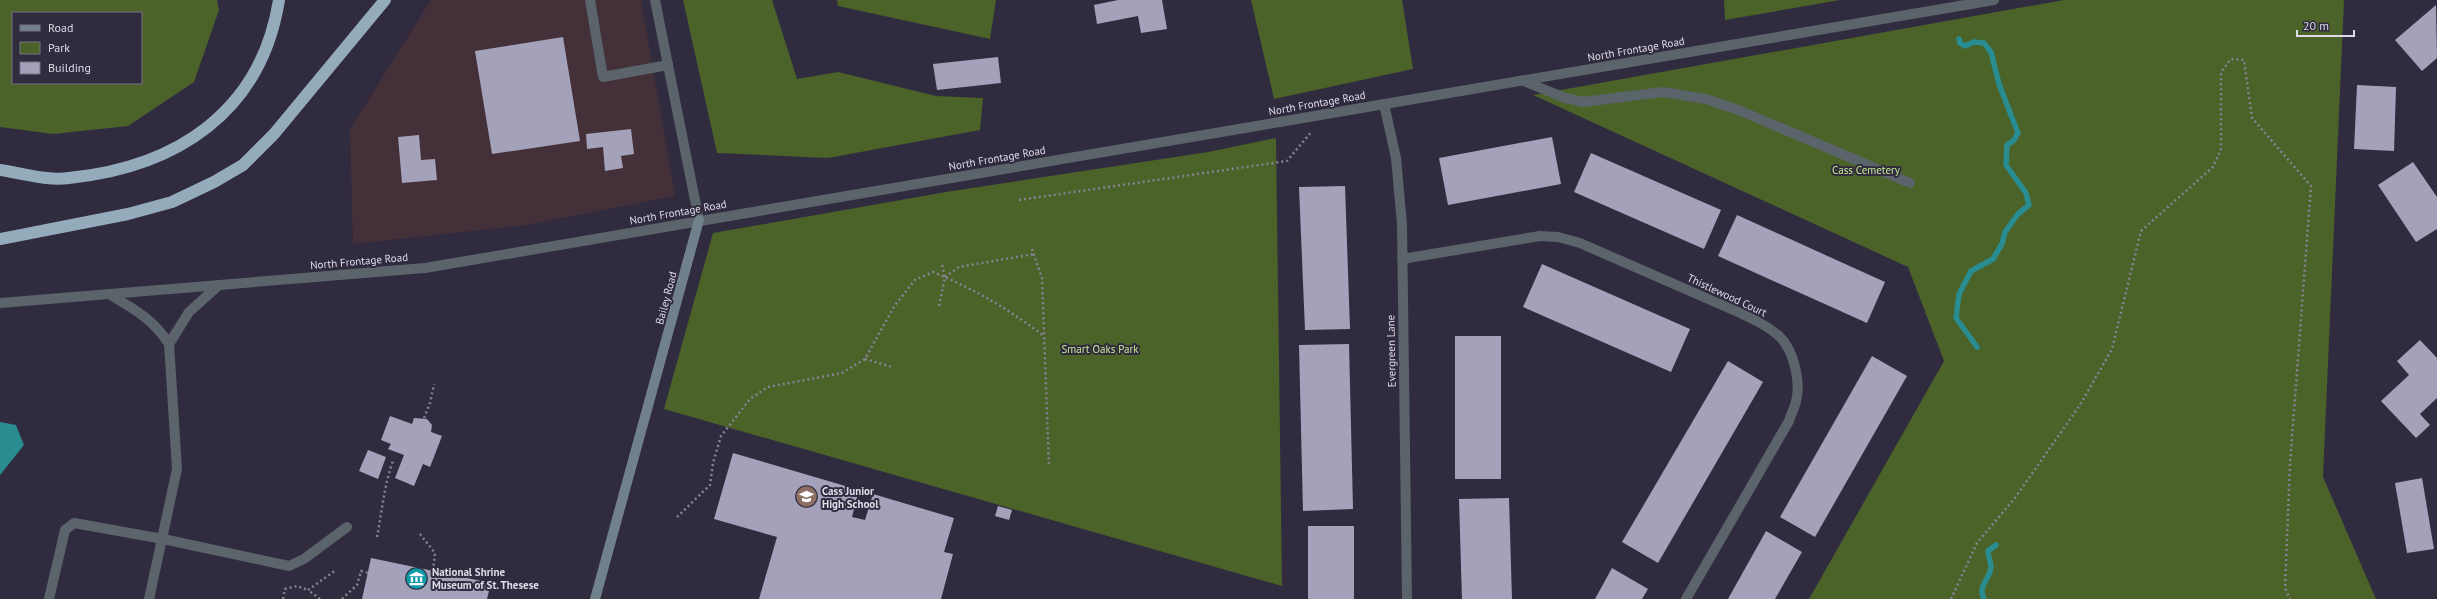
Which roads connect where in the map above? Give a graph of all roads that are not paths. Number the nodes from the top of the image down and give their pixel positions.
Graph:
1 (280, 0) edge
2 (384, 0) edge
3 (590, 0) edge
4 (656, 0) edge
5 (1994, 0) edge
6 (668, 65) junction
7 (1524, 81) junction
8 (1384, 104) junction
9 (0, 170) edge
10 (1910, 183) dead end
11 (700, 220) junction
12 (0, 239) edge
13 (1402, 259) junction
14 (219, 285) junction
15 (109, 294) junction
16 (0, 303) edge
17 (169, 344) junction
18 (347, 527) dead end
19 (163, 539) junction
20 (49, 599) edge
21 (149, 599) edge
22 (595, 599) edge
23 (1407, 599) edge
24 (1686, 599) edge

1 - 9 highway
2 - 12 highway
3 - 6 street
4 - 6 street, Bailey Road
5 - 7 street, North Frontage Road
6 - 11 street, Bailey Road
7 - 8 street, North Frontage Road
7 - 10 street
8 - 11 street, North Frontage Road
8 - 13 street, Evergreen Lane
11 - 14 street, North Frontage Road
11 - 22 street, Bailey Road
13 - 23 street, Evergreen Lane
13 - 24 street, Thistlewood Court
14 - 15 street, North Frontage Road
14 - 17 street
15 - 16 street, North Frontage Road
15 - 17 street
17 - 19 street
18 - 19 street
19 - 20 street
19 - 21 street

